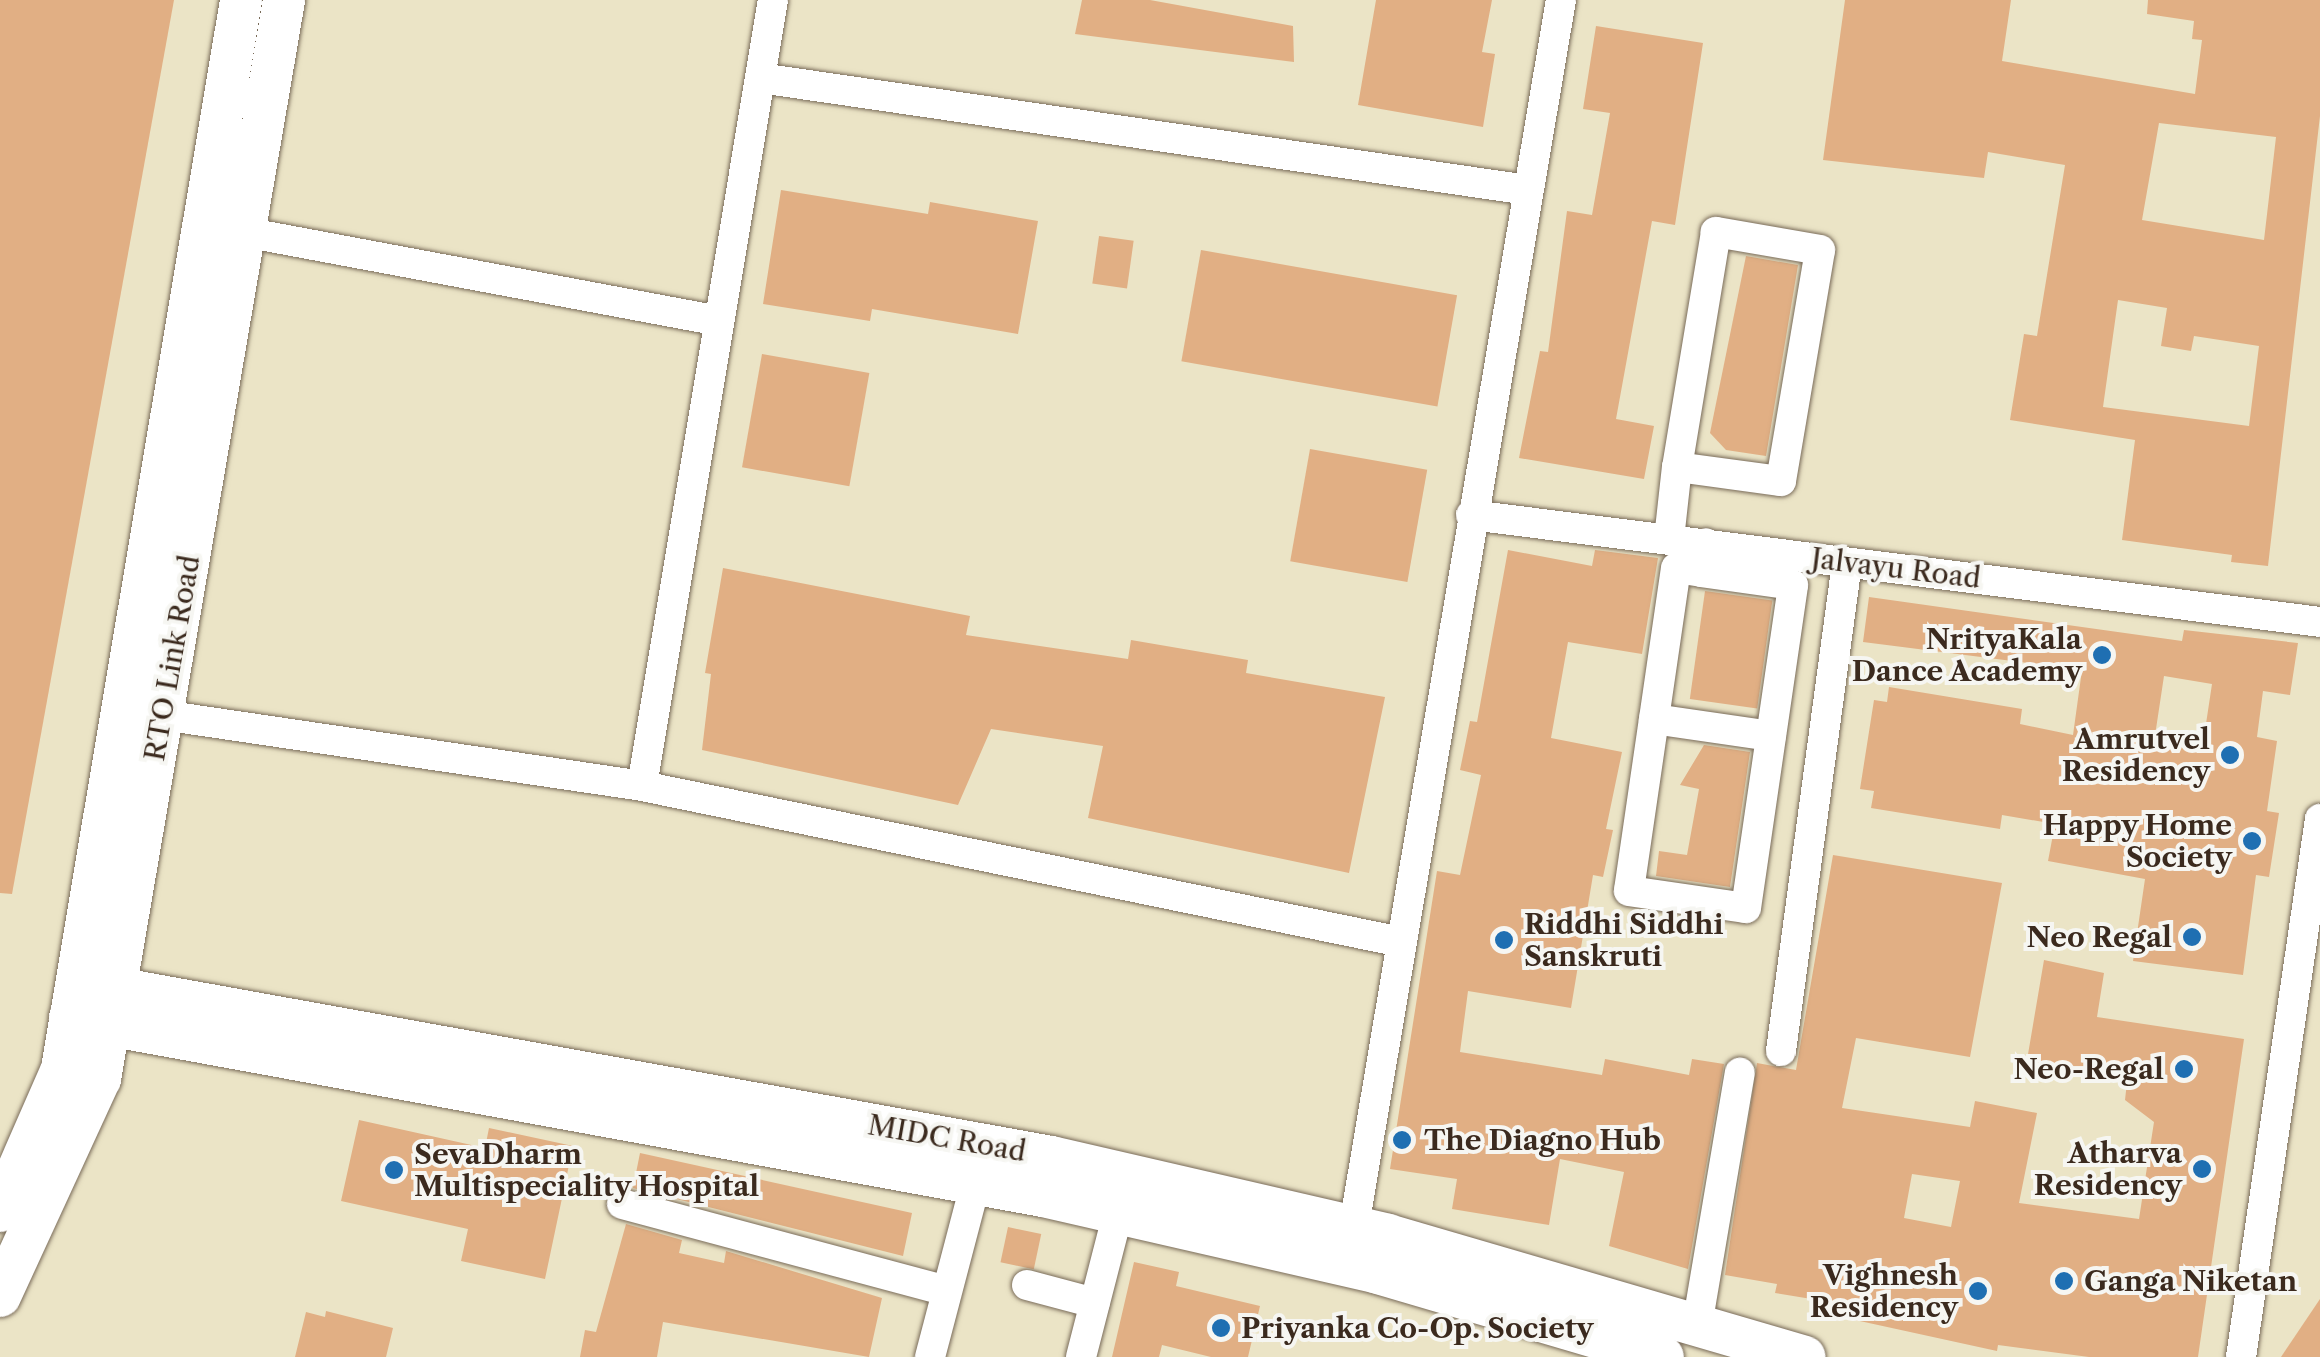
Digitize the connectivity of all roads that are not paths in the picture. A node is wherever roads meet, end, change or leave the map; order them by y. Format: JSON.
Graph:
{"nodes":[{"id":1,"x":241,"y":0,"type":"edge"},
{"id":2,"x":284,"y":0,"type":"edge"},
{"id":3,"x":773,"y":0,"type":"edge"},
{"id":4,"x":1561,"y":0,"type":"edge"},
{"id":5,"x":760,"y":78,"type":"junction"},
{"id":6,"x":1528,"y":190,"type":"junction"},
{"id":7,"x":244,"y":232,"type":"junction"},
{"id":8,"x":719,"y":321,"type":"junction"},
{"id":9,"x":1677,"y":467,"type":"junction"},
{"id":10,"x":1471,"y":515,"type":"junction"},
{"id":11,"x":1669,"y":539,"type":"junction"},
{"id":12,"x":1704,"y":558,"type":"junction"},
{"id":13,"x":1847,"y":562,"type":"junction"},
{"id":14,"x":2320,"y":622,"type":"edge"},
{"id":15,"x":162,"y":715,"type":"junction"},
{"id":16,"x":1654,"y":719,"type":"junction"},
{"id":17,"x":1771,"y":736,"type":"junction"},
{"id":18,"x":642,"y":786,"type":"junction"},
{"id":19,"x":2320,"y":819,"type":"edge"},
{"id":20,"x":1402,"y":942,"type":"junction"},
{"id":21,"x":93,"y":1003,"type":"junction"},
{"id":22,"x":1780,"y":1050,"type":"dead end"},
{"id":23,"x":1740,"y":1073,"type":"dead end"},
{"id":24,"x":980,"y":1164,"type":"junction"},
{"id":25,"x":622,"y":1204,"type":"dead end"},
{"id":26,"x":0,"y":1211,"type":"edge"},
{"id":27,"x":1118,"y":1213,"type":"junction"},
{"id":28,"x":1350,"y":1247,"type":"junction"},
{"id":29,"x":1026,"y":1285,"type":"dead end"},
{"id":30,"x":948,"y":1291,"type":"junction"},
{"id":31,"x":0,"y":1296,"type":"edge"},
{"id":32,"x":1095,"y":1303,"type":"junction"},
{"id":33,"x":1697,"y":1326,"type":"junction"},
{"id":34,"x":930,"y":1357,"type":"edge"},
{"id":35,"x":1081,"y":1357,"type":"edge"},
{"id":36,"x":1663,"y":1357,"type":"edge"},
{"id":37,"x":1804,"y":1357,"type":"edge"},
{"id":38,"x":2241,"y":1357,"type":"edge"}],
"edges":[{"from":1,"to":21,"type":"main road","name":"RTO Link Road"},
{"from":2,"to":7,"type":"main road","name":"RTO Link Road"},
{"from":3,"to":5,"type":"street"},
{"from":4,"to":6,"type":"street"},
{"from":5,"to":6,"type":"street"},
{"from":5,"to":8,"type":"street"},
{"from":6,"to":10,"type":"street"},
{"from":7,"to":8,"type":"street"},
{"from":7,"to":15,"type":"main road","name":"RTO Link Road"},
{"from":8,"to":18,"type":"street"},
{"from":9,"to":9,"type":"street"},
{"from":9,"to":11,"type":"street"},
{"from":10,"to":11,"type":"street","name":"Jalvayu Road"},
{"from":10,"to":20,"type":"street"},
{"from":11,"to":12,"type":"street","name":"Jalvayu Road"},
{"from":12,"to":13,"type":"street","name":"Jalvayu Road"},
{"from":12,"to":16,"type":"street"},
{"from":12,"to":17,"type":"street"},
{"from":13,"to":14,"type":"street","name":"Jalvayu Road"},
{"from":13,"to":22,"type":"street"},
{"from":15,"to":18,"type":"street"},
{"from":15,"to":21,"type":"main road","name":"RTO Link Road"},
{"from":16,"to":17,"type":"street"},
{"from":16,"to":17,"type":"street"},
{"from":18,"to":20,"type":"street"},
{"from":19,"to":38,"type":"street"},
{"from":20,"to":28,"type":"street"},
{"from":21,"to":24,"type":"main road","name":"MIDC Road"},
{"from":21,"to":26,"type":"main road","name":"RTO Link Road"},
{"from":21,"to":31,"type":"main road","name":"RTO Link Road"},
{"from":23,"to":33,"type":"street"},
{"from":24,"to":27,"type":"main road","name":"MIDC Road"},
{"from":24,"to":28,"type":"main road","name":"MIDC Road"},
{"from":24,"to":30,"type":"street"},
{"from":25,"to":30,"type":"street"},
{"from":27,"to":28,"type":"main road","name":"MIDC Road"},
{"from":27,"to":32,"type":"street"},
{"from":28,"to":33,"type":"main road","name":"MIDC Road"},
{"from":28,"to":36,"type":"main road","name":"MIDC Road"},
{"from":29,"to":32,"type":"street"},
{"from":30,"to":34,"type":"street"},
{"from":32,"to":35,"type":"street"},
{"from":33,"to":37,"type":"main road","name":"MIDC Road"}]}
